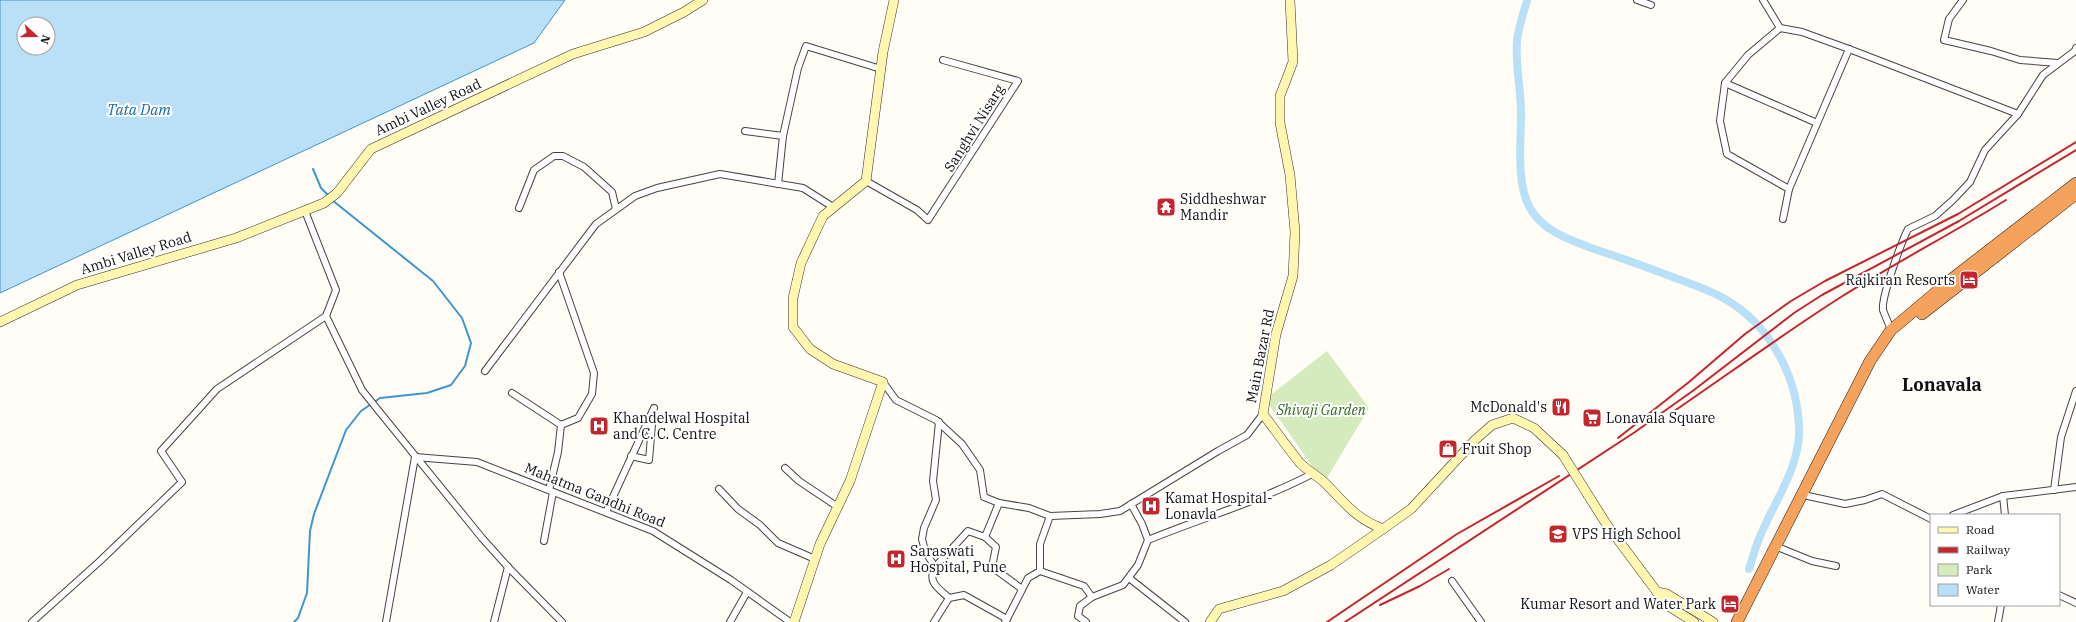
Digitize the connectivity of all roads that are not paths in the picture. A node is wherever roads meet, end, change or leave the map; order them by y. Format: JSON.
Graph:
{"nodes":[{"id":1,"x":703,"y":0,"type":"edge"},
{"id":2,"x":894,"y":0,"type":"edge"},
{"id":3,"x":1290,"y":0,"type":"edge"},
{"id":4,"x":1637,"y":0,"type":"edge"},
{"id":5,"x":1763,"y":0,"type":"edge"},
{"id":6,"x":1963,"y":0,"type":"edge"},
{"id":7,"x":1651,"y":5,"type":"dead end"},
{"id":8,"x":1780,"y":28,"type":"junction"},
{"id":9,"x":2076,"y":48,"type":"edge"},
{"id":10,"x":1848,"y":49,"type":"junction"},
{"id":11,"x":943,"y":60,"type":"dead end"},
{"id":12,"x":2058,"y":63,"type":"junction"},
{"id":13,"x":881,"y":69,"type":"junction"},
{"id":14,"x":1725,"y":83,"type":"junction"},
{"id":15,"x":2018,"y":114,"type":"junction"},
{"id":16,"x":1817,"y":123,"type":"junction"},
{"id":17,"x":745,"y":131,"type":"dead end"},
{"id":18,"x":783,"y":136,"type":"junction"},
{"id":19,"x":866,"y":181,"type":"junction"},
{"id":20,"x":2076,"y":183,"type":"edge"},
{"id":21,"x":778,"y":184,"type":"junction"},
{"id":22,"x":1789,"y":189,"type":"junction"},
{"id":23,"x":2076,"y":194,"type":"edge"},
{"id":24,"x":833,"y":207,"type":"junction"},
{"id":25,"x":519,"y":208,"type":"dead end"},
{"id":26,"x":616,"y":209,"type":"junction"},
{"id":27,"x":305,"y":211,"type":"junction"},
{"id":28,"x":1783,"y":219,"type":"dead end"},
{"id":29,"x":559,"y":272,"type":"junction"},
{"id":30,"x":326,"y":316,"type":"junction"},
{"id":31,"x":0,"y":322,"type":"edge"},
{"id":32,"x":1891,"y":330,"type":"junction"},
{"id":33,"x":485,"y":371,"type":"dead end"},
{"id":34,"x":884,"y":382,"type":"junction"},
{"id":35,"x":2076,"y":391,"type":"edge"},
{"id":36,"x":512,"y":393,"type":"dead end"},
{"id":37,"x":1263,"y":414,"type":"junction"},
{"id":38,"x":939,"y":422,"type":"junction"},
{"id":39,"x":561,"y":425,"type":"junction"},
{"id":40,"x":632,"y":456,"type":"junction"},
{"id":41,"x":415,"y":457,"type":"junction"},
{"id":42,"x":785,"y":468,"type":"dead end"},
{"id":43,"x":1312,"y":474,"type":"junction"},
{"id":44,"x":2076,"y":487,"type":"edge"},
{"id":45,"x":718,"y":489,"type":"dead end"},
{"id":46,"x":2054,"y":490,"type":"junction"},
{"id":47,"x":551,"y":491,"type":"junction"},
{"id":48,"x":1808,"y":496,"type":"junction"},
{"id":49,"x":2003,"y":496,"type":"junction"},
{"id":50,"x":999,"y":503,"type":"junction"},
{"id":51,"x":1131,"y":504,"type":"junction"},
{"id":52,"x":838,"y":507,"type":"junction"},
{"id":53,"x":606,"y":512,"type":"junction"},
{"id":54,"x":1956,"y":514,"type":"edge"},
{"id":55,"x":2005,"y":514,"type":"edge"},
{"id":56,"x":1050,"y":516,"type":"junction"},
{"id":57,"x":1930,"y":518,"type":"edge"},
{"id":58,"x":1383,"y":529,"type":"junction"},
{"id":59,"x":985,"y":537,"type":"junction"},
{"id":60,"x":1148,"y":540,"type":"junction"},
{"id":61,"x":544,"y":541,"type":"dead end"},
{"id":62,"x":1780,"y":548,"type":"junction"},
{"id":63,"x":815,"y":559,"type":"junction"},
{"id":64,"x":1836,"y":566,"type":"dead end"},
{"id":65,"x":508,"y":567,"type":"junction"},
{"id":66,"x":935,"y":567,"type":"junction"},
{"id":67,"x":1040,"y":571,"type":"junction"},
{"id":68,"x":1129,"y":578,"type":"junction"},
{"id":69,"x":1452,"y":581,"type":"dead end"},
{"id":70,"x":1022,"y":589,"type":"junction"},
{"id":71,"x":747,"y":592,"type":"junction"},
{"id":72,"x":1657,"y":592,"type":"junction"},
{"id":73,"x":2060,"y":595,"type":"edge"},
{"id":74,"x":1092,"y":597,"type":"junction"},
{"id":75,"x":949,"y":598,"type":"junction"},
{"id":76,"x":2076,"y":603,"type":"edge"},
{"id":77,"x":2001,"y":606,"type":"edge"},
{"id":78,"x":1006,"y":621,"type":"edge"},
{"id":79,"x":32,"y":622,"type":"edge"},
{"id":80,"x":386,"y":622,"type":"edge"},
{"id":81,"x":494,"y":622,"type":"edge"},
{"id":82,"x":562,"y":622,"type":"edge"},
{"id":83,"x":730,"y":622,"type":"edge"},
{"id":84,"x":790,"y":622,"type":"edge"},
{"id":85,"x":794,"y":622,"type":"edge"},
{"id":86,"x":934,"y":622,"type":"edge"},
{"id":87,"x":1086,"y":622,"type":"edge"},
{"id":88,"x":1185,"y":622,"type":"edge"},
{"id":89,"x":1210,"y":622,"type":"edge"},
{"id":90,"x":1481,"y":622,"type":"edge"},
{"id":91,"x":1694,"y":622,"type":"edge"},
{"id":92,"x":1713,"y":622,"type":"edge"},
{"id":93,"x":1737,"y":622,"type":"edge"},
{"id":94,"x":1741,"y":622,"type":"edge"},
{"id":95,"x":1998,"y":622,"type":"edge"}],
"edges":[{"from":1,"to":27,"type":"main road","name":"Ambi Valley Road"},
{"from":2,"to":13,"type":"main road"},
{"from":3,"to":37,"type":"main road","name":"Main Bazar Rd"},
{"from":4,"to":7,"type":"street"},
{"from":5,"to":8,"type":"street"},
{"from":6,"to":12,"type":"street"},
{"from":8,"to":10,"type":"street"},
{"from":8,"to":14,"type":"street"},
{"from":9,"to":12,"type":"street"},
{"from":10,"to":15,"type":"street"},
{"from":10,"to":16,"type":"street"},
{"from":11,"to":19,"type":"street","name":"Sanghvi Nisarg"},
{"from":12,"to":15,"type":"street"},
{"from":13,"to":18,"type":"street"},
{"from":13,"to":19,"type":"main road"},
{"from":14,"to":16,"type":"street"},
{"from":14,"to":22,"type":"street"},
{"from":15,"to":32,"type":"street"},
{"from":16,"to":22,"type":"street"},
{"from":17,"to":18,"type":"street"},
{"from":18,"to":21,"type":"street"},
{"from":19,"to":24,"type":"main road"},
{"from":20,"to":32,"type":"highway"},
{"from":21,"to":24,"type":"street"},
{"from":21,"to":26,"type":"street"},
{"from":22,"to":28,"type":"street"},
{"from":23,"to":48,"type":"highway"},
{"from":24,"to":34,"type":"main road"},
{"from":25,"to":26,"type":"street"},
{"from":26,"to":29,"type":"street"},
{"from":27,"to":30,"type":"street"},
{"from":27,"to":31,"type":"main road","name":"Ambi Valley Road"},
{"from":29,"to":33,"type":"street"},
{"from":29,"to":39,"type":"street"},
{"from":30,"to":41,"type":"street"},
{"from":30,"to":79,"type":"street"},
{"from":32,"to":93,"type":"highway"},
{"from":34,"to":38,"type":"street"},
{"from":34,"to":52,"type":"main road"},
{"from":35,"to":46,"type":"street"},
{"from":36,"to":39,"type":"street"},
{"from":37,"to":43,"type":"main road","name":"Main Bazar Rd"},
{"from":37,"to":51,"type":"street"},
{"from":38,"to":50,"type":"street"},
{"from":38,"to":66,"type":"street"},
{"from":39,"to":47,"type":"street"},
{"from":40,"to":40,"type":"street"},
{"from":40,"to":53,"type":"street"},
{"from":41,"to":47,"type":"street","name":"Mahatma Gandhi Road"},
{"from":41,"to":65,"type":"street"},
{"from":41,"to":80,"type":"street"},
{"from":42,"to":52,"type":"street"},
{"from":43,"to":58,"type":"main road","name":"Main Bazar Rd"},
{"from":43,"to":60,"type":"street"},
{"from":44,"to":46,"type":"street"},
{"from":45,"to":63,"type":"street"},
{"from":46,"to":49,"type":"street"},
{"from":47,"to":53,"type":"street","name":"Mahatma Gandhi Road"},
{"from":47,"to":61,"type":"street"},
{"from":48,"to":57,"type":"street"},
{"from":48,"to":62,"type":"highway"},
{"from":49,"to":54,"type":"street"},
{"from":49,"to":55,"type":"street"},
{"from":50,"to":56,"type":"street"},
{"from":50,"to":59,"type":"street"},
{"from":51,"to":56,"type":"street"},
{"from":51,"to":60,"type":"street"},
{"from":52,"to":63,"type":"main road"},
{"from":53,"to":71,"type":"street","name":"Mahatma Gandhi Road"},
{"from":56,"to":67,"type":"street"},
{"from":58,"to":72,"type":"main road","bridge":true},
{"from":58,"to":89,"type":"main road"},
{"from":59,"to":66,"type":"street"},
{"from":59,"to":70,"type":"street"},
{"from":60,"to":68,"type":"street"},
{"from":62,"to":64,"type":"street"},
{"from":62,"to":94,"type":"highway"},
{"from":63,"to":85,"type":"main road"},
{"from":65,"to":81,"type":"street"},
{"from":65,"to":82,"type":"street"},
{"from":66,"to":75,"type":"street"},
{"from":67,"to":70,"type":"street"},
{"from":67,"to":74,"type":"street"},
{"from":68,"to":74,"type":"street"},
{"from":68,"to":88,"type":"street"},
{"from":69,"to":90,"type":"street"},
{"from":70,"to":78,"type":"street"},
{"from":71,"to":83,"type":"street"},
{"from":71,"to":84,"type":"street","name":"Mahatma Gandhi Road"},
{"from":72,"to":91,"type":"main road"},
{"from":72,"to":92,"type":"main road"},
{"from":73,"to":76,"type":"street"},
{"from":74,"to":87,"type":"street"},
{"from":75,"to":78,"type":"street"},
{"from":75,"to":86,"type":"street"},
{"from":77,"to":95,"type":"street"}]}
